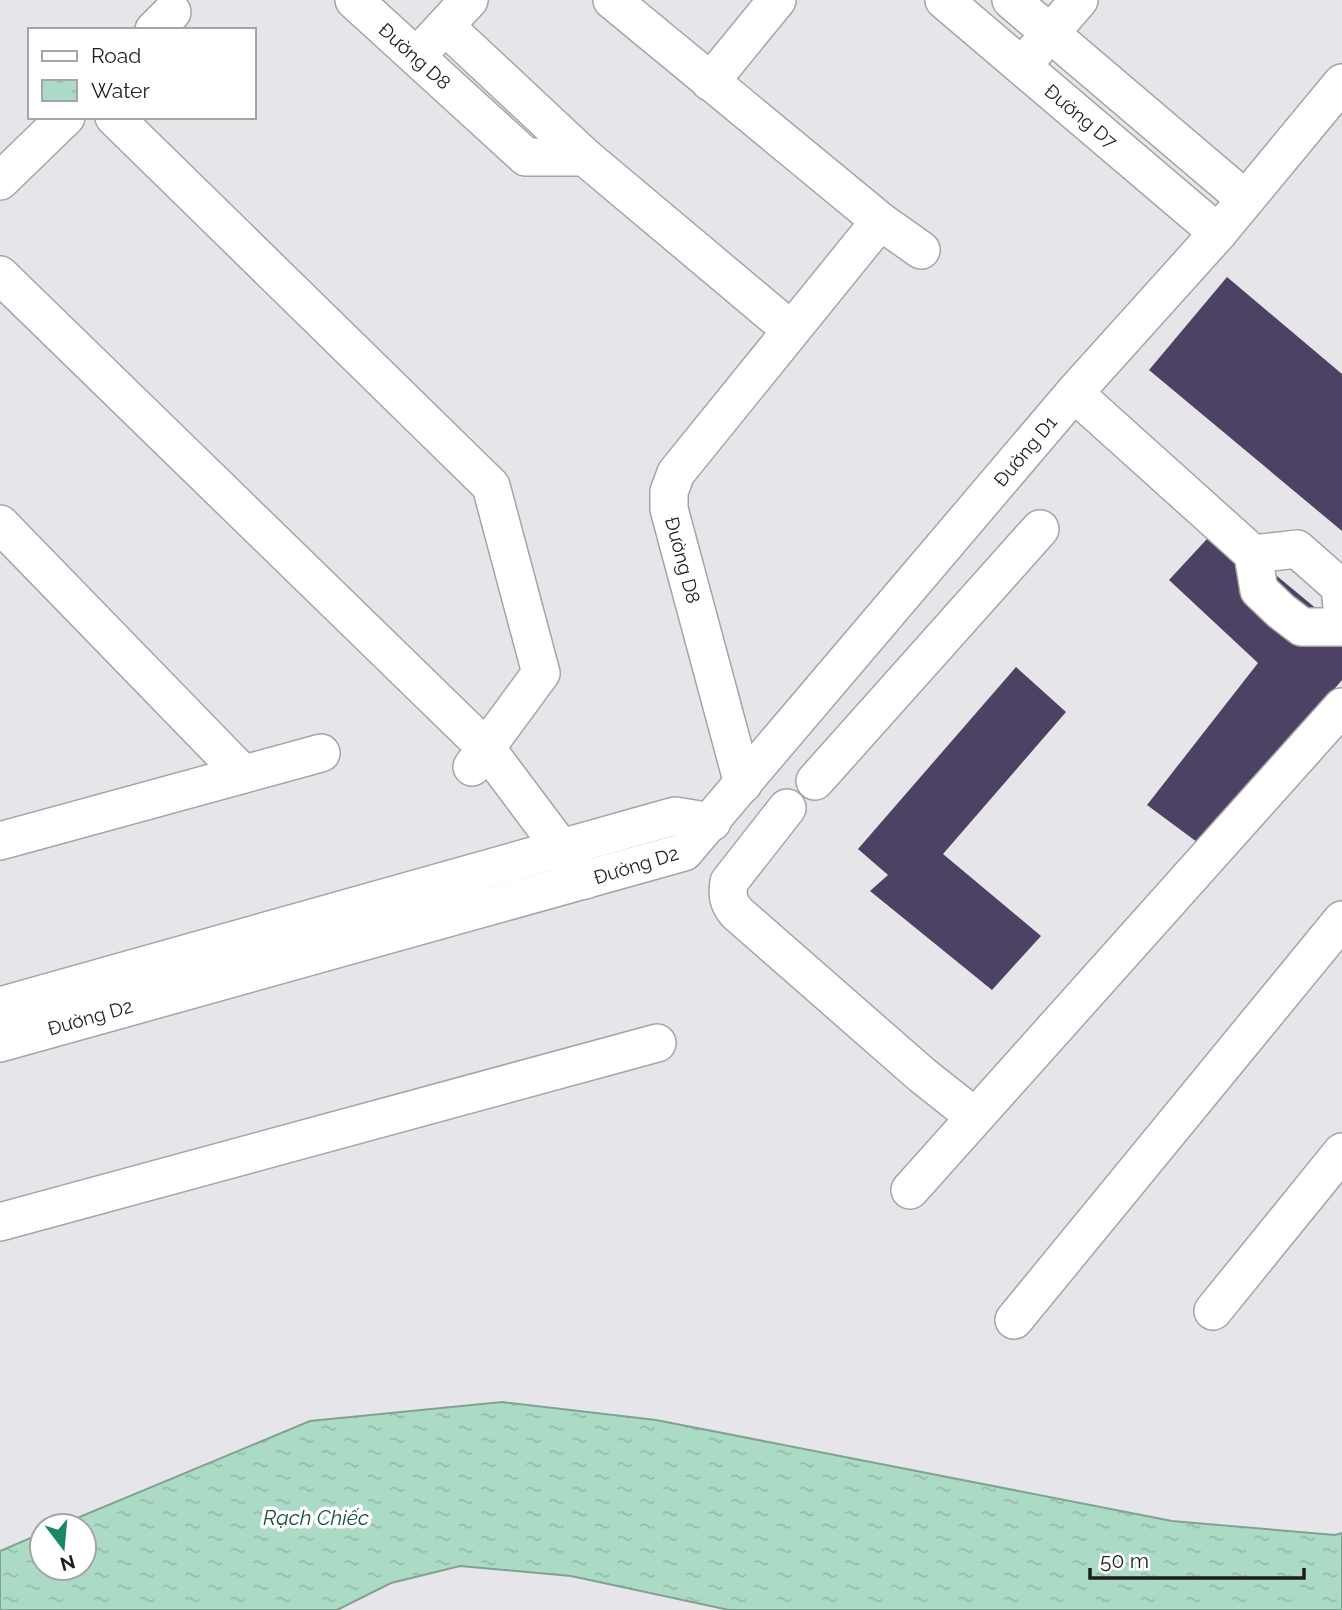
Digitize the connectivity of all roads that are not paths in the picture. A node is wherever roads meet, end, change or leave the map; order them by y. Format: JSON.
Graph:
{"nodes":[{"id":1,"x":354,"y":0,"type":"edge"},
{"id":2,"x":612,"y":0,"type":"edge"},
{"id":3,"x":777,"y":0,"type":"edge"},
{"id":4,"x":944,"y":0,"type":"edge"},
{"id":5,"x":1011,"y":0,"type":"edge"},
{"id":6,"x":1079,"y":0,"type":"edge"},
{"id":7,"x":457,"y":13,"type":"edge"},
{"id":8,"x":1051,"y":33,"type":"junction"},
{"id":9,"x":416,"y":57,"type":"junction"},
{"id":10,"x":1022,"y":66,"type":"junction"},
{"id":11,"x":710,"y":82,"type":"junction"},
{"id":12,"x":1342,"y":83,"type":"edge"},
{"id":13,"x":63,"y":119,"type":"edge"},
{"id":14,"x":116,"y":119,"type":"edge"},
{"id":15,"x":585,"y":157,"type":"junction"},
{"id":16,"x":0,"y":181,"type":"edge"},
{"id":17,"x":1245,"y":199,"type":"junction"},
{"id":18,"x":880,"y":221,"type":"junction"},
{"id":19,"x":1218,"y":233,"type":"junction"},
{"id":20,"x":921,"y":250,"type":"dead end"},
{"id":21,"x":0,"y":275,"type":"edge"},
{"id":22,"x":0,"y":309,"type":"edge"},
{"id":23,"x":791,"y":330,"type":"junction"},
{"id":24,"x":1074,"y":393,"type":"junction"},
{"id":25,"x":0,"y":524,"type":"edge"},
{"id":26,"x":1040,"y":529,"type":"dead end"},
{"id":27,"x":1253,"y":554,"type":"junction"},
{"id":28,"x":1342,"y":607,"type":"edge"},
{"id":29,"x":1342,"y":627,"type":"edge"},
{"id":30,"x":1342,"y":707,"type":"edge"},
{"id":31,"x":321,"y":753,"type":"dead end"},
{"id":32,"x":479,"y":758,"type":"junction"},
{"id":33,"x":760,"y":773,"type":"junction"},
{"id":34,"x":243,"y":774,"type":"junction"},
{"id":35,"x":815,"y":781,"type":"junction"},
{"id":36,"x":787,"y":808,"type":"junction"},
{"id":37,"x":712,"y":822,"type":"junction"},
{"id":38,"x":0,"y":841,"type":"edge"},
{"id":39,"x":548,"y":852,"type":"junction"},
{"id":40,"x":572,"y":884,"type":"junction"},
{"id":41,"x":1342,"y":920,"type":"edge"},
{"id":42,"x":0,"y":1006,"type":"edge"},
{"id":43,"x":0,"y":1043,"type":"edge"},
{"id":44,"x":657,"y":1043,"type":"dead end"},
{"id":45,"x":975,"y":1117,"type":"junction"},
{"id":46,"x":1342,"y":1152,"type":"edge"},
{"id":47,"x":910,"y":1190,"type":"dead end"},
{"id":48,"x":0,"y":1222,"type":"edge"},
{"id":49,"x":1213,"y":1311,"type":"dead end"},
{"id":50,"x":1014,"y":1320,"type":"dead end"}],
"edges":[{"from":1,"to":9,"type":"street","name":"Đường D8"},
{"from":2,"to":11,"type":"street"},
{"from":3,"to":11,"type":"street"},
{"from":4,"to":10,"type":"street","name":"Đường D7"},
{"from":5,"to":8,"type":"street"},
{"from":6,"to":8,"type":"street"},
{"from":7,"to":9,"type":"street"},
{"from":7,"to":15,"type":"street"},
{"from":8,"to":10,"type":"street"},
{"from":8,"to":17,"type":"street"},
{"from":9,"to":15,"type":"street","name":"Đường D8"},
{"from":10,"to":19,"type":"street","name":"Đường D7"},
{"from":11,"to":18,"type":"street"},
{"from":12,"to":17,"type":"street","name":"Đường D1"},
{"from":13,"to":16,"type":"street"},
{"from":14,"to":32,"type":"street"},
{"from":15,"to":23,"type":"street"},
{"from":17,"to":19,"type":"street","name":"Đường D1"},
{"from":18,"to":20,"type":"street"},
{"from":18,"to":23,"type":"street","name":"Đường D8"},
{"from":19,"to":24,"type":"street","name":"Đường D1"},
{"from":21,"to":32,"type":"street"},
{"from":22,"to":32,"type":"street"},
{"from":23,"to":33,"type":"street","name":"Đường D8"},
{"from":24,"to":27,"type":"street"},
{"from":24,"to":33,"type":"street","name":"Đường D1"},
{"from":25,"to":34,"type":"street"},
{"from":26,"to":35,"type":"street"},
{"from":27,"to":28,"type":"street"},
{"from":27,"to":29,"type":"street"},
{"from":30,"to":45,"type":"street"},
{"from":31,"to":34,"type":"street"},
{"from":32,"to":39,"type":"street"},
{"from":33,"to":35,"type":"street"},
{"from":33,"to":36,"type":"street"},
{"from":33,"to":37,"type":"street","name":"Đường D1"},
{"from":34,"to":38,"type":"street"},
{"from":35,"to":36,"type":"street"},
{"from":36,"to":45,"type":"street"},
{"from":37,"to":39,"type":"street","name":"Đường D2"},
{"from":37,"to":40,"type":"street","name":"Đường D2"},
{"from":39,"to":40,"type":"street"},
{"from":39,"to":42,"type":"street","name":"Đường D2"},
{"from":40,"to":43,"type":"street","name":"Đường D2"},
{"from":41,"to":50,"type":"street"},
{"from":44,"to":48,"type":"street"},
{"from":45,"to":47,"type":"street"},
{"from":46,"to":49,"type":"street"}]}
